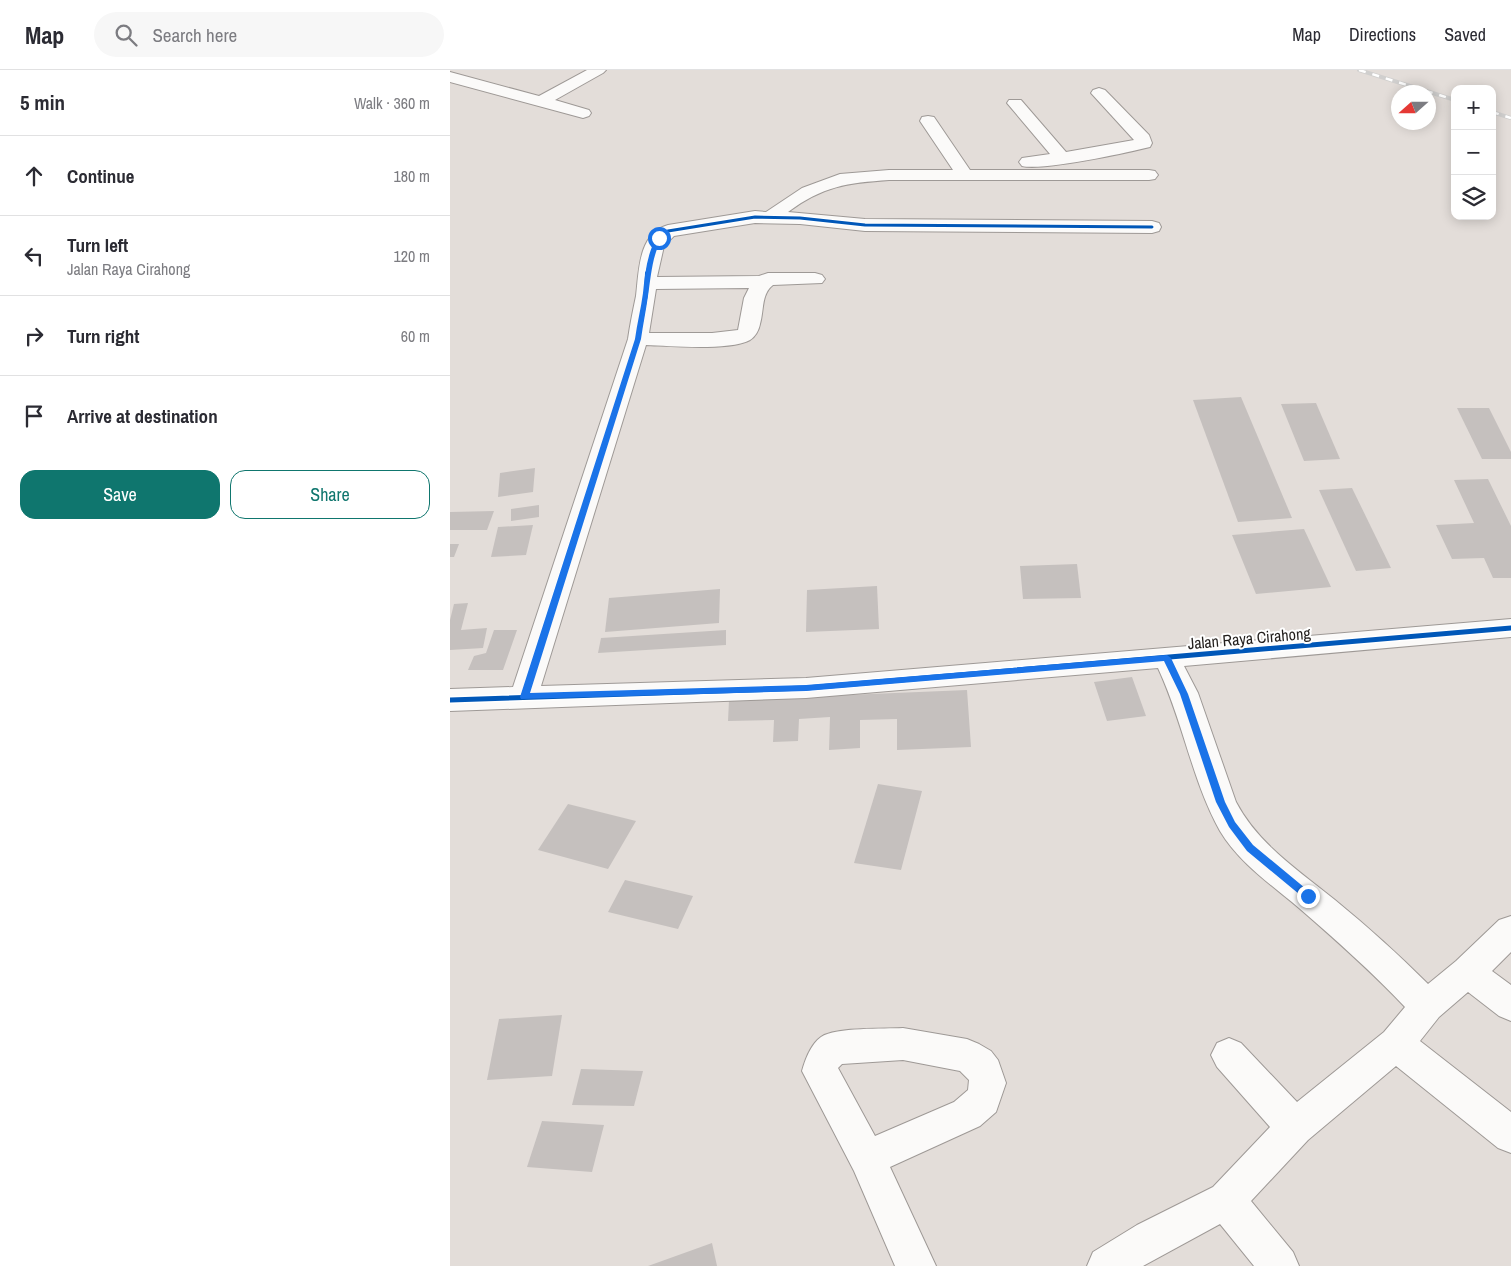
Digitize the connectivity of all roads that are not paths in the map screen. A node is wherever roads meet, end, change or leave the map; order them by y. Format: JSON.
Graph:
{"nodes":[{"id":1,"x":598,"y":70,"type":"edge"},
{"id":2,"x":493,"y":74,"type":"dead end"},
{"id":3,"x":450,"y":77,"type":"edge"},
{"id":4,"x":476,"y":83,"type":"junction"},
{"id":5,"x":1099,"y":93,"type":"dead end"},
{"id":6,"x":542,"y":101,"type":"junction"},
{"id":7,"x":1015,"y":103,"type":"dead end"},
{"id":8,"x":583,"y":113,"type":"dead end"},
{"id":9,"x":928,"y":121,"type":"dead end"},
{"id":10,"x":1062,"y":158,"type":"junction"},
{"id":11,"x":963,"y":173,"type":"junction"},
{"id":12,"x":1149,"y":175,"type":"dead end"},
{"id":13,"x":771,"y":217,"type":"junction"},
{"id":14,"x":1152,"y":227,"type":"dead end"},
{"id":15,"x":815,"y":279,"type":"dead end"},
{"id":16,"x":762,"y":282,"type":"junction"},
{"id":17,"x":647,"y":283,"type":"junction"},
{"id":18,"x":638,"y":339,"type":"junction"},
{"id":19,"x":1511,"y":628,"type":"edge"},
{"id":20,"x":1167,"y":658,"type":"junction"},
{"id":21,"x":524,"y":697,"type":"junction"},
{"id":22,"x":450,"y":700,"type":"edge"},
{"id":23,"x":1511,"y":930,"type":"edge"},
{"id":24,"x":1468,"y":972,"type":"junction"},
{"id":25,"x":1511,"y":1005,"type":"edge"},
{"id":26,"x":1427,"y":1006,"type":"junction"},
{"id":27,"x":1396,"y":1044,"type":"junction"},
{"id":28,"x":1229,"y":1055,"type":"dead end"},
{"id":29,"x":1295,"y":1127,"type":"junction"},
{"id":30,"x":1511,"y":1136,"type":"edge"},
{"id":31,"x":867,"y":1158,"type":"dead end"},
{"id":32,"x":1226,"y":1200,"type":"junction"},
{"id":33,"x":916,"y":1266,"type":"edge"},
{"id":34,"x":1106,"y":1266,"type":"edge"},
{"id":35,"x":1279,"y":1266,"type":"edge"}],
"edges":[{"from":1,"to":6,"type":"street"},
{"from":2,"to":4,"type":"street"},
{"from":3,"to":4,"type":"street"},
{"from":4,"to":6,"type":"street"},
{"from":5,"to":10,"type":"street"},
{"from":6,"to":8,"type":"street"},
{"from":7,"to":10,"type":"street"},
{"from":9,"to":11,"type":"street"},
{"from":10,"to":11,"type":"street"},
{"from":11,"to":12,"type":"street"},
{"from":11,"to":13,"type":"street"},
{"from":13,"to":14,"type":"street"},
{"from":13,"to":17,"type":"street"},
{"from":15,"to":16,"type":"street"},
{"from":16,"to":17,"type":"street"},
{"from":16,"to":18,"type":"street"},
{"from":17,"to":18,"type":"street"},
{"from":18,"to":21,"type":"street"},
{"from":19,"to":20,"type":"street","name":"Jalan Raya Cirahong"},
{"from":20,"to":21,"type":"street","name":"Jalan Raya Cirahong"},
{"from":20,"to":26,"type":"street"},
{"from":21,"to":22,"type":"street","name":"Jalan Raya Cirahong"},
{"from":23,"to":24,"type":"street"},
{"from":24,"to":25,"type":"street"},
{"from":24,"to":26,"type":"street"},
{"from":26,"to":27,"type":"street"},
{"from":27,"to":29,"type":"street"},
{"from":27,"to":30,"type":"street"},
{"from":28,"to":29,"type":"street"},
{"from":29,"to":32,"type":"street"},
{"from":31,"to":33,"type":"street"},
{"from":32,"to":34,"type":"street"},
{"from":32,"to":35,"type":"street"}]}
